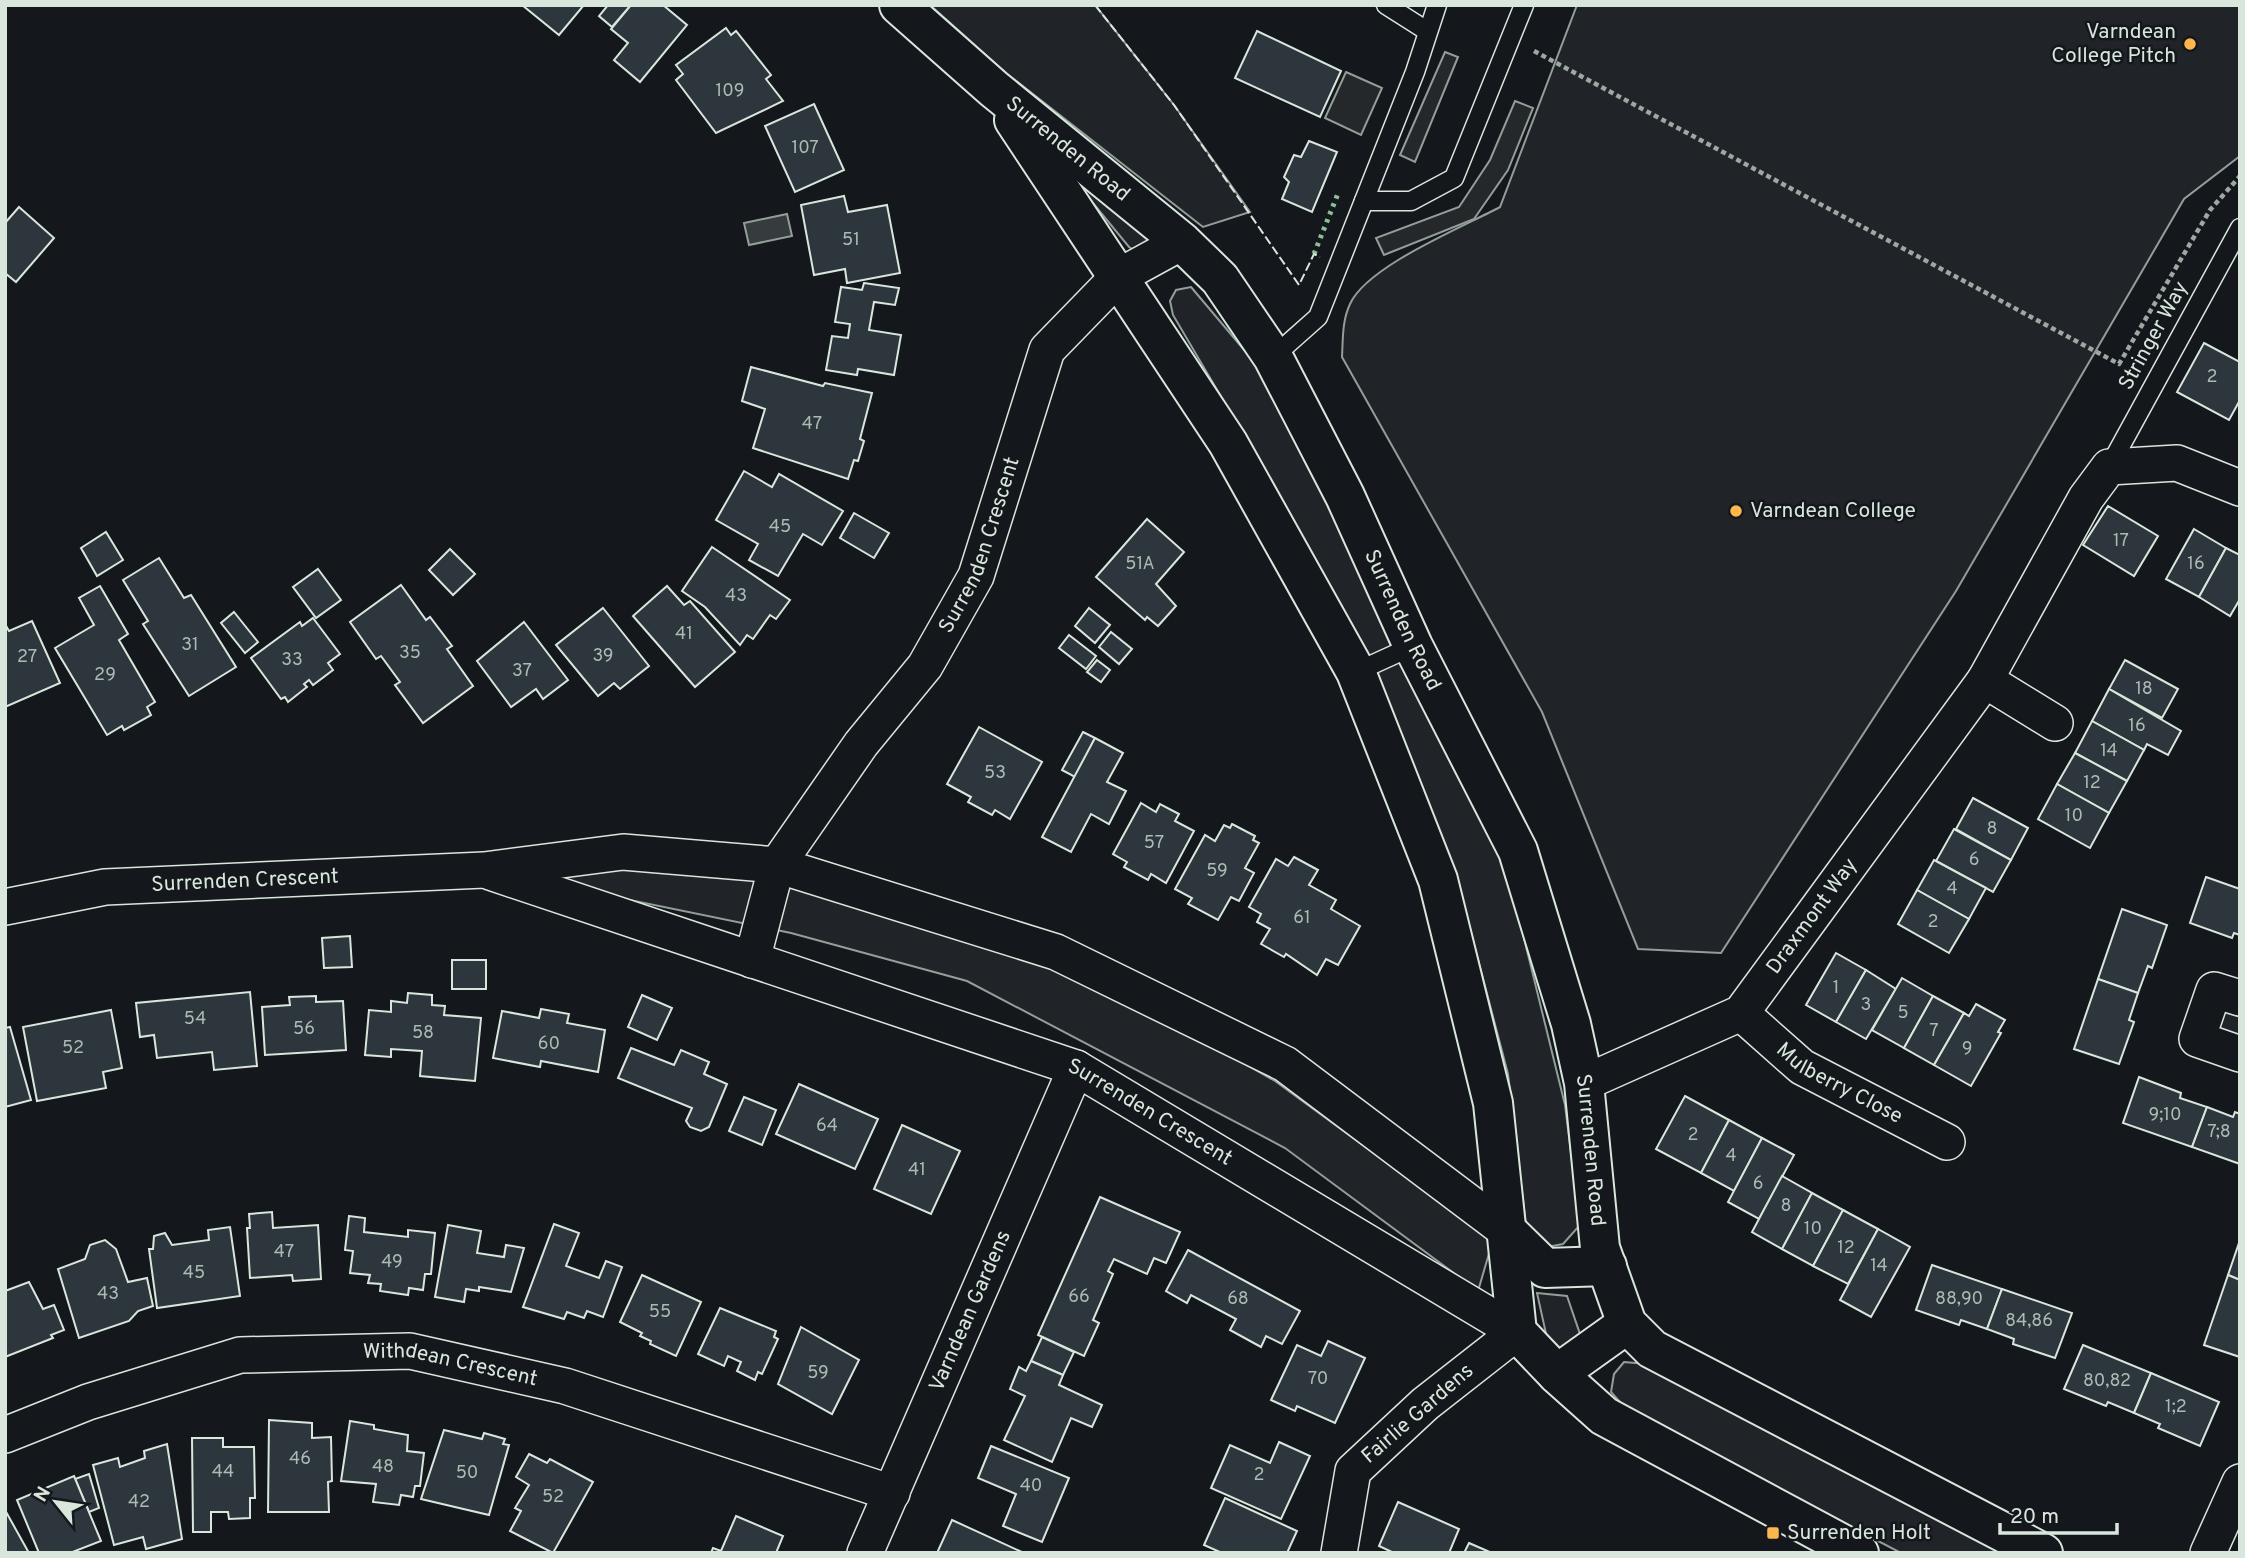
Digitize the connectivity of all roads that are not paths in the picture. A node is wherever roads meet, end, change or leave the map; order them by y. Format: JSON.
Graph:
{"nodes":[{"id":1,"x":899,"y":5,"type":"edge"},
{"id":2,"x":1386,"y":5,"type":"edge"},
{"id":3,"x":1437,"y":5,"type":"edge"},
{"id":4,"x":1524,"y":5,"type":"edge"},
{"id":5,"x":1427,"y":32,"type":"junction"},
{"id":6,"x":994,"y":89,"type":"junction"},
{"id":7,"x":1364,"y":201,"type":"junction"},
{"id":8,"x":2240,"y":228,"type":"edge"},
{"id":9,"x":1182,"y":242,"type":"junction"},
{"id":10,"x":1118,"y":276,"type":"junction"},
{"id":11,"x":1273,"y":357,"type":"junction"},
{"id":12,"x":2109,"y":467,"type":"junction"},
{"id":13,"x":2240,"y":488,"type":"edge"},
{"id":14,"x":1412,"y":646,"type":"junction"},
{"id":15,"x":1356,"y":672,"type":"junction"},
{"id":16,"x":1985,"y":680,"type":"junction"},
{"id":17,"x":2055,"y":723,"type":"dead end"},
{"id":18,"x":777,"y":865,"type":"junction"},
{"id":19,"x":484,"y":870,"type":"junction"},
{"id":20,"x":5,"y":907,"type":"edge"},
{"id":21,"x":752,"y":960,"type":"junction"},
{"id":22,"x":2240,"y":998,"type":"edge"},
{"id":23,"x":1741,"y":1013,"type":"junction"},
{"id":24,"x":2240,"y":1054,"type":"edge"},
{"id":25,"x":1076,"y":1068,"type":"junction"},
{"id":26,"x":1584,"y":1083,"type":"junction"},
{"id":27,"x":1947,"y":1142,"type":"dead end"},
{"id":28,"x":1508,"y":1232,"type":"junction"},
{"id":29,"x":1606,"y":1266,"type":"junction"},
{"id":30,"x":1627,"y":1324,"type":"junction"},
{"id":31,"x":1517,"y":1332,"type":"junction"},
{"id":32,"x":1557,"y":1374,"type":"junction"},
{"id":33,"x":5,"y":1435,"type":"edge"},
{"id":34,"x":2240,"y":1482,"type":"edge"},
{"id":35,"x":892,"y":1493,"type":"junction"},
{"id":36,"x":865,"y":1553,"type":"edge"},
{"id":37,"x":1339,"y":1553,"type":"edge"},
{"id":38,"x":1859,"y":1553,"type":"edge"},
{"id":39,"x":2043,"y":1553,"type":"edge"},
{"id":40,"x":2208,"y":1553,"type":"edge"}],
"edges":[{"from":1,"to":6,"type":"street","name":"Surrenden Road"},
{"from":2,"to":5,"type":"lane"},
{"from":3,"to":5,"type":"lane"},
{"from":4,"to":7,"type":"lane"},
{"from":5,"to":7,"type":"lane"},
{"from":6,"to":9,"type":"street","name":"Surrenden Road"},
{"from":6,"to":10,"type":"street","name":"Surrenden Road"},
{"from":7,"to":11,"type":"lane"},
{"from":8,"to":12,"type":"lane","name":"Stringer Way"},
{"from":9,"to":10,"type":"street","name":"Surrenden Crescent"},
{"from":9,"to":11,"type":"street","name":"Surrenden Road"},
{"from":10,"to":15,"type":"street","name":"Surrenden Road"},
{"from":10,"to":18,"type":"street","name":"Surrenden Crescent"},
{"from":11,"to":14,"type":"street","name":"Surrenden Road"},
{"from":12,"to":13,"type":"street"},
{"from":12,"to":16,"type":"street","name":"Draxmont Way"},
{"from":14,"to":15,"type":"lane"},
{"from":14,"to":26,"type":"street","name":"Surrenden Road"},
{"from":15,"to":28,"type":"street","name":"Surrenden Road"},
{"from":16,"to":17,"type":"street"},
{"from":16,"to":23,"type":"street","name":"Draxmont Way"},
{"from":18,"to":19,"type":"street","name":"Surrenden Crescent"},
{"from":18,"to":21,"type":"street","name":"Surrenden Crescent"},
{"from":18,"to":28,"type":"street","name":"Surrenden Crescent"},
{"from":19,"to":20,"type":"street","name":"Surrenden Crescent"},
{"from":19,"to":21,"type":"street","name":"Surrenden Crescent"},
{"from":21,"to":25,"type":"street","name":"Surrenden Crescent"},
{"from":22,"to":24,"type":"street"},
{"from":23,"to":26,"type":"street","name":"Draxmont Way"},
{"from":23,"to":27,"type":"street","name":"Mulberry Close"},
{"from":25,"to":31,"type":"street","name":"Surrenden Crescent"},
{"from":25,"to":35,"type":"street","name":"Varndean Gardens"},
{"from":26,"to":29,"type":"street","name":"Surrenden Road"},
{"from":28,"to":29,"type":"street"},
{"from":28,"to":31,"type":"street","name":"Surrenden Road"},
{"from":29,"to":30,"type":"street","name":"Surrenden Road"},
{"from":30,"to":32,"type":"street"},
{"from":30,"to":39,"type":"street","name":"Surrenden Road"},
{"from":31,"to":32,"type":"street"},
{"from":31,"to":37,"type":"street","name":"Fairlie Gardens"},
{"from":32,"to":38,"type":"street"},
{"from":33,"to":35,"type":"street","name":"Withdean Crescent"},
{"from":34,"to":40,"type":"street"},
{"from":35,"to":36,"type":"street","name":"Varndean Gardens"}]}
